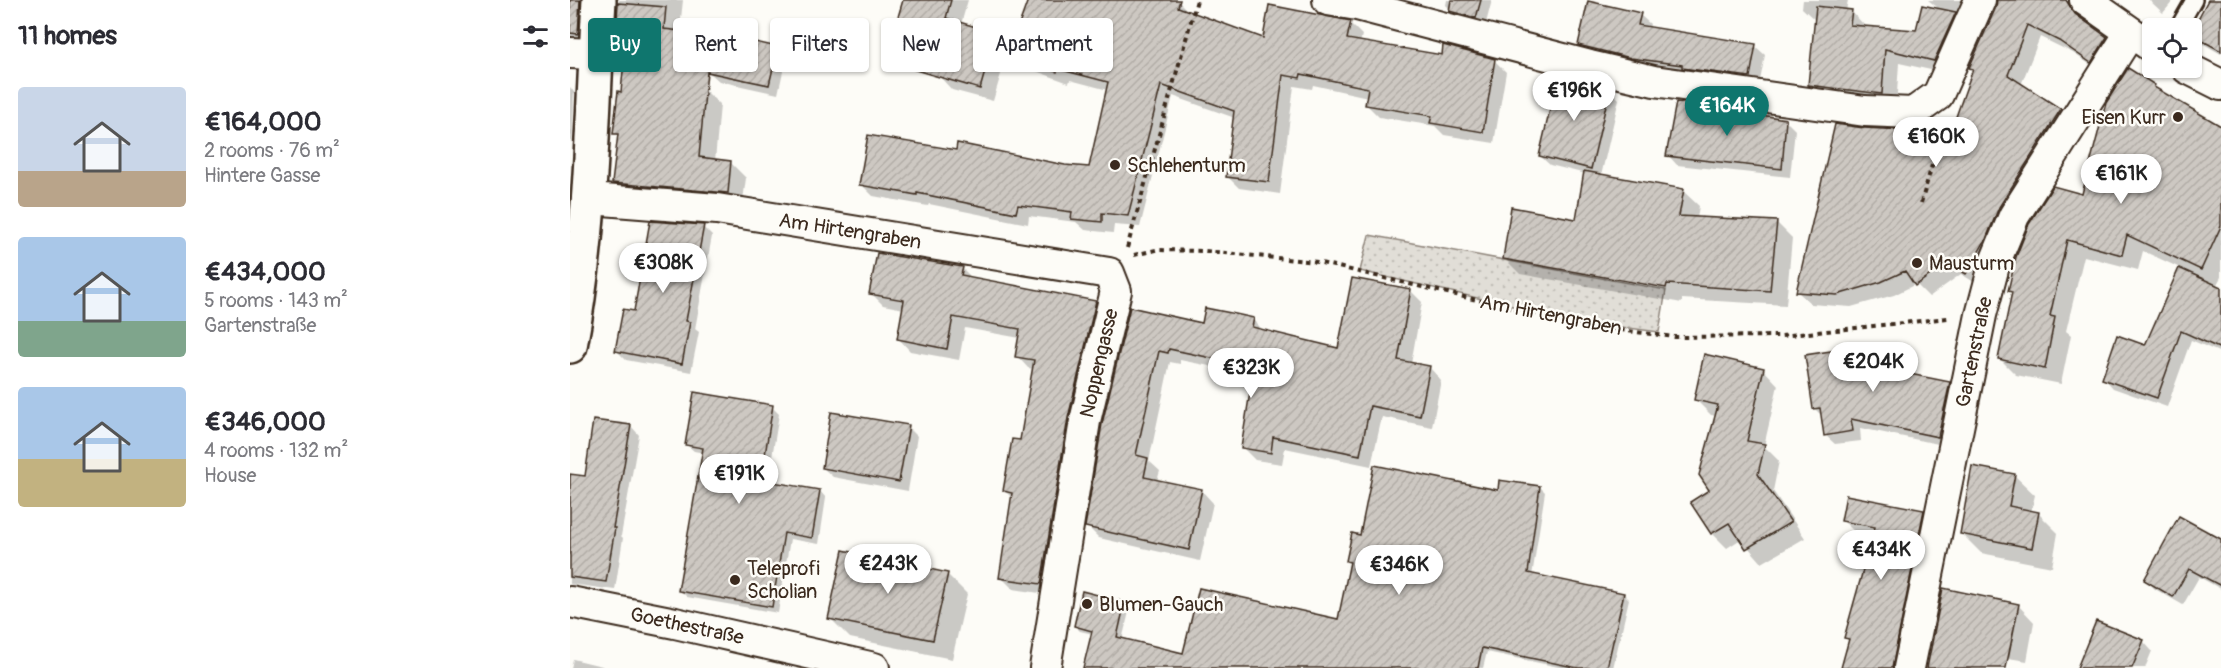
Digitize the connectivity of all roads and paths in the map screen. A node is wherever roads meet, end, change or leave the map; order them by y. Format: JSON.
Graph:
{"nodes":[{"id":1,"x":600,"y":0,"type":"edge"},
{"id":2,"x":1197,"y":0,"type":"edge"},
{"id":3,"x":1328,"y":0,"type":"edge"},
{"id":4,"x":1980,"y":0,"type":"edge"},
{"id":5,"x":2194,"y":0,"type":"edge"},
{"id":6,"x":2089,"y":1,"type":"edge"},
{"id":7,"x":1358,"y":2,"type":"edge"},
{"id":8,"x":2184,"y":18,"type":"edge"},
{"id":9,"x":2141,"y":40,"type":"edge"},
{"id":10,"x":583,"y":53,"type":"edge"},
{"id":11,"x":2202,"y":76,"type":"edge"},
{"id":12,"x":2221,"y":85,"type":"edge"},
{"id":13,"x":1932,"y":99,"type":"junction"},
{"id":14,"x":590,"y":198,"type":"junction"},
{"id":15,"x":1921,"y":203,"type":"dead end"},
{"id":16,"x":1117,"y":265,"type":"junction"},
{"id":17,"x":1981,"y":315,"type":"junction"},
{"id":18,"x":570,"y":346,"type":"edge"},
{"id":19,"x":570,"y":602,"type":"edge"},
{"id":20,"x":874,"y":668,"type":"edge"},
{"id":21,"x":1046,"y":668,"type":"edge"},
{"id":22,"x":1909,"y":668,"type":"edge"}],
"edges":[{"from":1,"to":10,"type":"street"},
{"from":2,"to":16,"type":"path"},
{"from":3,"to":7,"type":"street"},
{"from":4,"to":13,"type":"street"},
{"from":5,"to":8,"type":"lane"},
{"from":6,"to":9,"type":"street"},
{"from":7,"to":13,"type":"street"},
{"from":9,"to":17,"type":"street","name":"Gartenstraße"},
{"from":10,"to":14,"type":"street"},
{"from":11,"to":12,"type":"street"},
{"from":13,"to":15,"type":"path"},
{"from":14,"to":16,"type":"street","name":"Am Hirtengraben"},
{"from":14,"to":18,"type":"street"},
{"from":16,"to":17,"type":"path","name":"Am Hirtengraben"},
{"from":16,"to":21,"type":"street","name":"Noppengasse"},
{"from":17,"to":22,"type":"street","name":"Gartenstraße"},
{"from":19,"to":20,"type":"street","name":"Goethestraße"}]}
